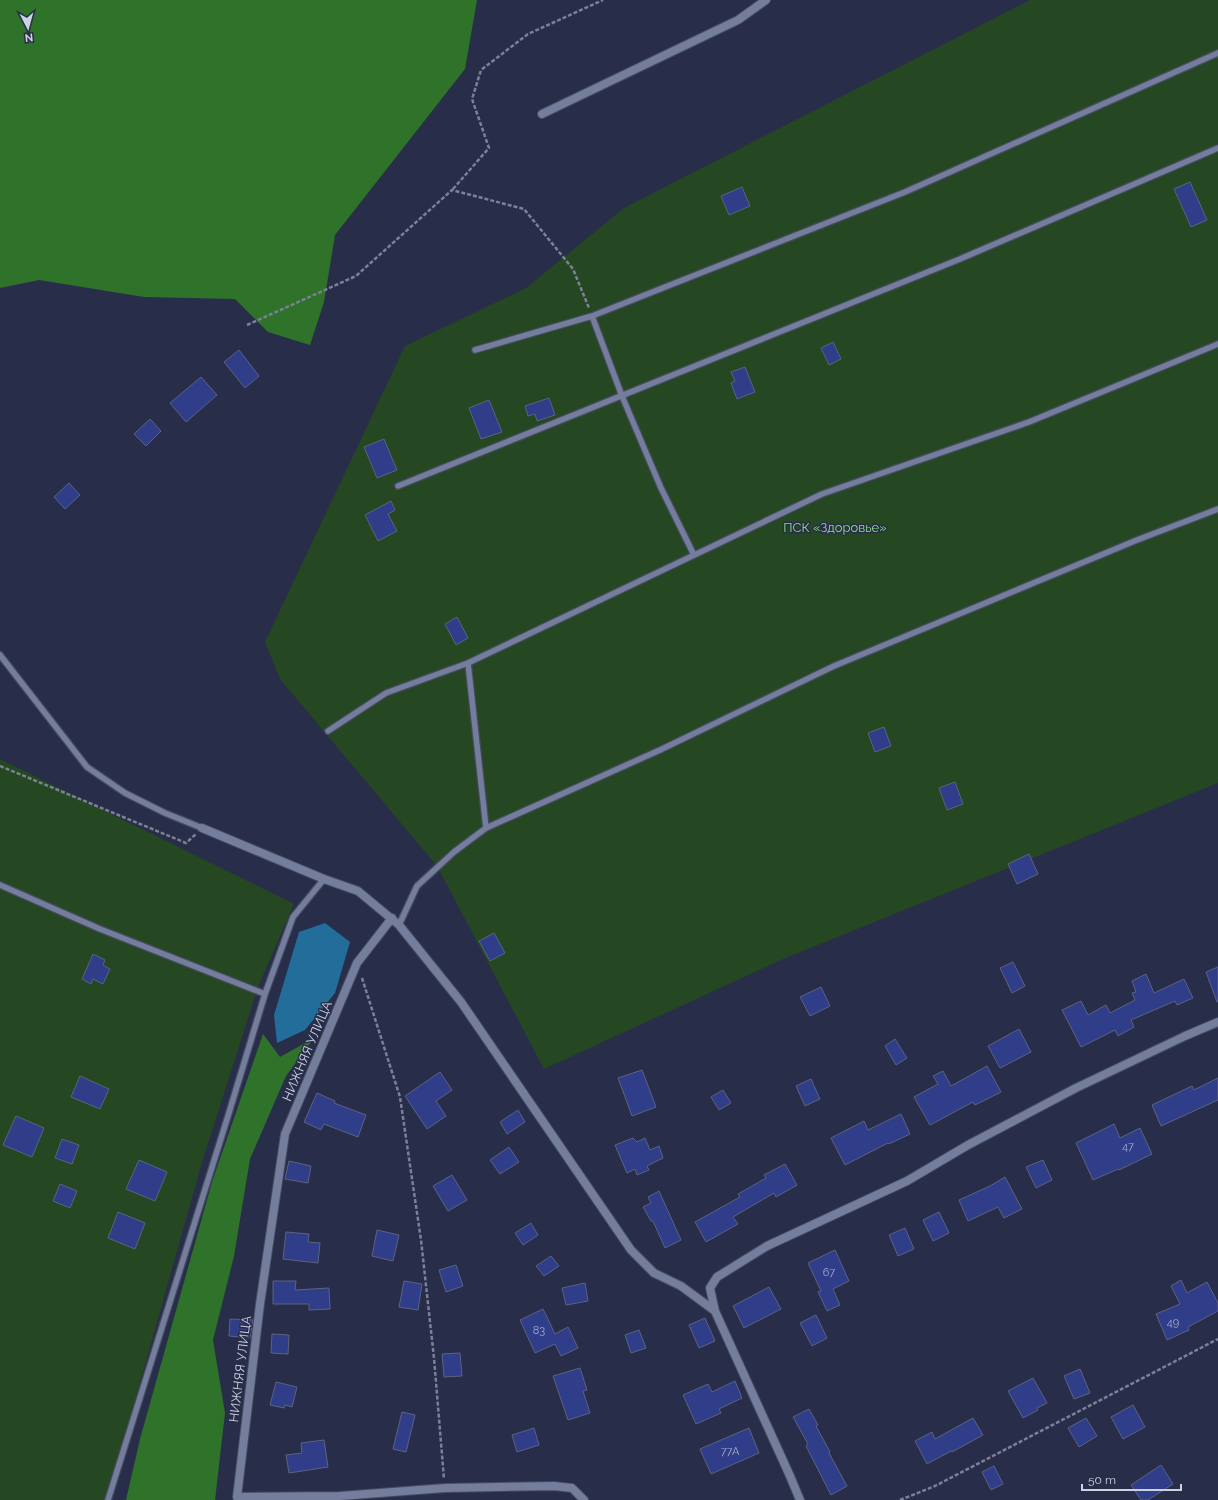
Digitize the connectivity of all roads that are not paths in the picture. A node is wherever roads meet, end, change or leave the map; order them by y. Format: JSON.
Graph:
{"nodes":[{"id":1,"x":766,"y":0,"type":"edge"},
{"id":2,"x":1218,"y":53,"type":"edge"},
{"id":3,"x":542,"y":114,"type":"dead end"},
{"id":4,"x":1218,"y":148,"type":"edge"},
{"id":5,"x":592,"y":316,"type":"junction"},
{"id":6,"x":1218,"y":344,"type":"edge"},
{"id":7,"x":475,"y":350,"type":"dead end"},
{"id":8,"x":622,"y":396,"type":"junction"},
{"id":9,"x":398,"y":486,"type":"dead end"},
{"id":10,"x":1218,"y":509,"type":"edge"},
{"id":11,"x":694,"y":555,"type":"junction"},
{"id":12,"x":0,"y":655,"type":"edge"},
{"id":13,"x":468,"y":663,"type":"junction"},
{"id":14,"x":328,"y":731,"type":"dead end"},
{"id":15,"x":202,"y":828,"type":"joint"},
{"id":16,"x":486,"y":828,"type":"junction"},
{"id":17,"x":324,"y":879,"type":"junction"},
{"id":18,"x":0,"y":885,"type":"edge"},
{"id":19,"x":392,"y":918,"type":"junction"},
{"id":20,"x":399,"y":925,"type":"junction"},
{"id":21,"x":265,"y":994,"type":"junction"},
{"id":22,"x":1218,"y":1022,"type":"edge"},
{"id":23,"x":715,"y":1311,"type":"junction"},
{"id":24,"x":340,"y":1498,"type":"edge"},
{"id":25,"x":108,"y":1500,"type":"edge"},
{"id":26,"x":584,"y":1500,"type":"edge"},
{"id":27,"x":800,"y":1500,"type":"edge"}],
"edges":[{"from":1,"to":3,"type":"street"},
{"from":2,"to":5,"type":"lane"},
{"from":4,"to":8,"type":"lane"},
{"from":5,"to":7,"type":"lane"},
{"from":5,"to":8,"type":"lane"},
{"from":6,"to":11,"type":"lane"},
{"from":8,"to":9,"type":"lane"},
{"from":8,"to":11,"type":"lane"},
{"from":10,"to":16,"type":"lane"},
{"from":11,"to":13,"type":"lane"},
{"from":12,"to":15,"type":"lane"},
{"from":13,"to":14,"type":"lane"},
{"from":13,"to":16,"type":"lane"},
{"from":15,"to":17,"type":"street"},
{"from":16,"to":20,"type":"lane"},
{"from":17,"to":19,"type":"street"},
{"from":17,"to":21,"type":"lane"},
{"from":18,"to":21,"type":"lane"},
{"from":19,"to":20,"type":"street"},
{"from":19,"to":24,"type":"street","name":"НИЖНЯЯ УЛИЦА"},
{"from":20,"to":23,"type":"street"},
{"from":21,"to":25,"type":"lane"},
{"from":22,"to":23,"type":"street"},
{"from":23,"to":27,"type":"street"},
{"from":24,"to":26,"type":"street","name":"НИЖНЯЯ УЛИЦА"}]}
